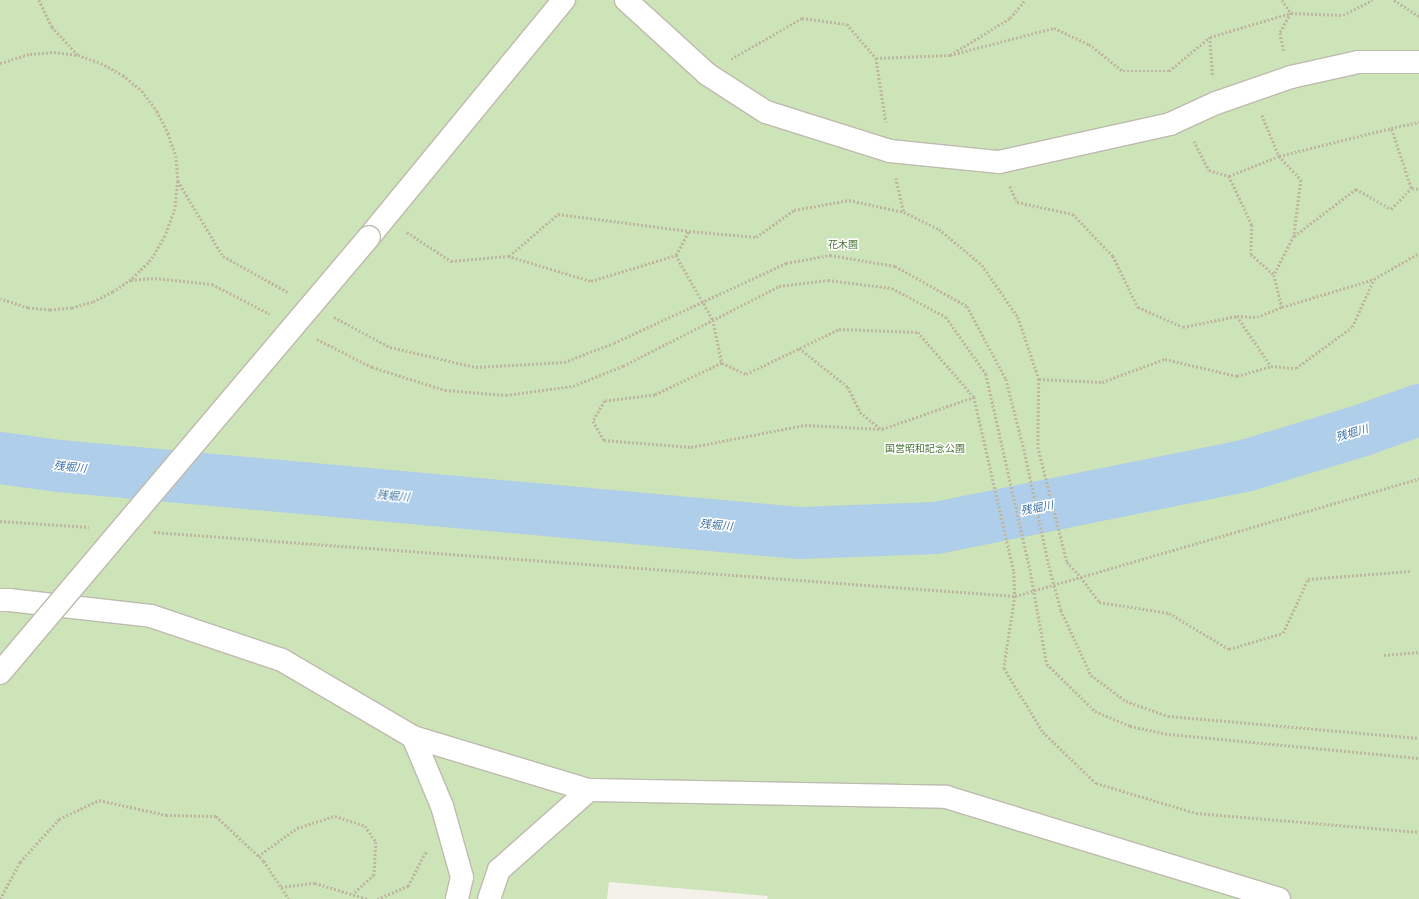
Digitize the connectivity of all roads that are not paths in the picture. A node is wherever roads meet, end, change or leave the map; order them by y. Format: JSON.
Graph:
{"nodes":[{"id":1,"x":564,"y":0,"type":"edge"},
{"id":2,"x":626,"y":0,"type":"edge"},
{"id":3,"x":1419,"y":62,"type":"edge"},
{"id":4,"x":0,"y":600,"type":"edge"},
{"id":5,"x":0,"y":673,"type":"edge"},
{"id":6,"x":414,"y":737,"type":"junction"},
{"id":7,"x":589,"y":790,"type":"junction"},
{"id":8,"x":457,"y":899,"type":"edge"},
{"id":9,"x":489,"y":899,"type":"edge"},
{"id":10,"x":1279,"y":899,"type":"edge"}],
"edges":[{"from":1,"to":5,"type":"street","bridge":true},
{"from":2,"to":3,"type":"street"},
{"from":4,"to":6,"type":"street"},
{"from":6,"to":7,"type":"street"},
{"from":6,"to":8,"type":"street"},
{"from":7,"to":9,"type":"street"},
{"from":7,"to":10,"type":"street"}]}
